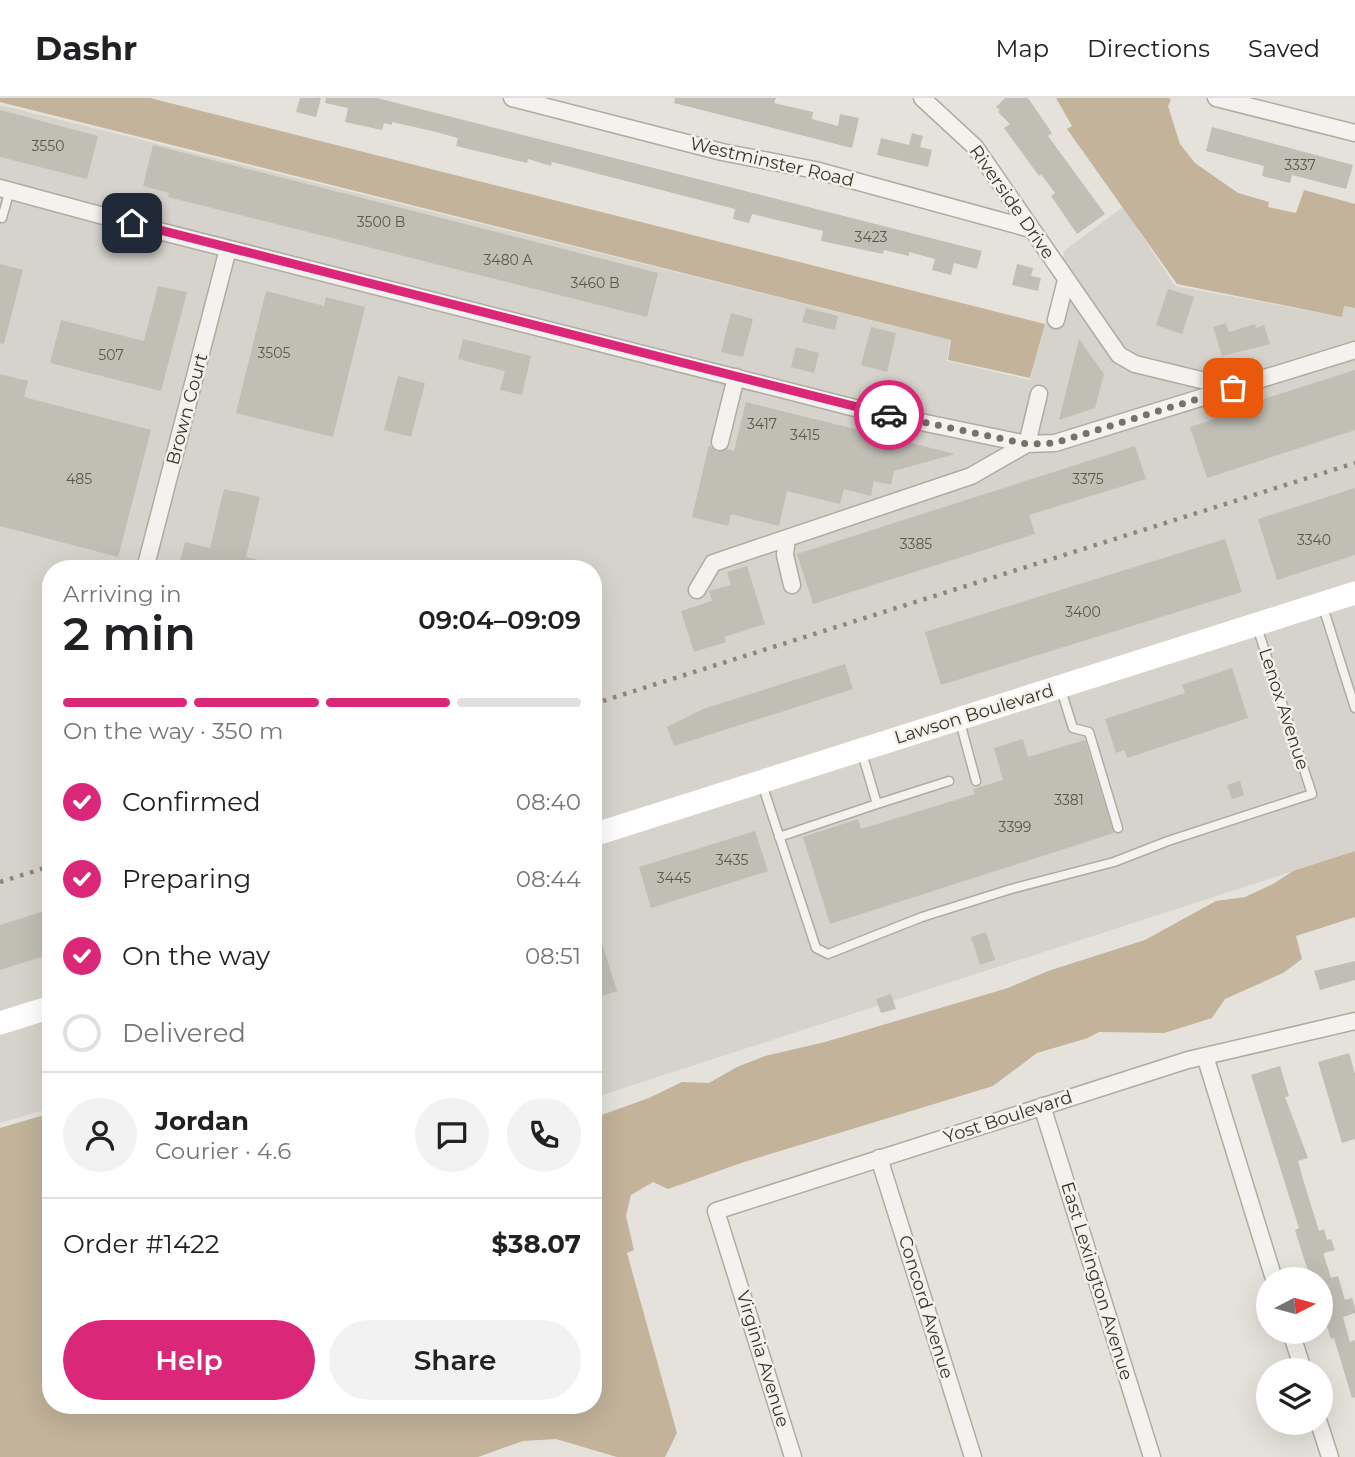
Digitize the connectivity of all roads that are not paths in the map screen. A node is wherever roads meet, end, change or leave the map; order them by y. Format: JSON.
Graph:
{"nodes":[{"id":1,"x":512,"y":98,"type":"edge"},
{"id":2,"x":922,"y":98,"type":"edge"},
{"id":3,"x":1216,"y":98,"type":"edge"},
{"id":4,"x":1355,"y":133,"type":"edge"},
{"id":5,"x":5,"y":189,"type":"edge"},
{"id":6,"x":0,"y":217,"type":"edge"},
{"id":7,"x":1031,"y":229,"type":"junction"},
{"id":8,"x":228,"y":248,"type":"junction"},
{"id":9,"x":1066,"y":280,"type":"junction"},
{"id":10,"x":1056,"y":320,"type":"dead end"},
{"id":11,"x":1355,"y":350,"type":"edge"},
{"id":12,"x":736,"y":377,"type":"junction"},
{"id":13,"x":1233,"y":388,"type":"junction"},
{"id":14,"x":1038,"y":394,"type":"dead end"},
{"id":15,"x":720,"y":442,"type":"dead end"},
{"id":16,"x":1027,"y":444,"type":"junction"},
{"id":17,"x":787,"y":538,"type":"junction"},
{"id":18,"x":147,"y":560,"type":"edge"},
{"id":19,"x":792,"y":585,"type":"dead end"},
{"id":20,"x":697,"y":590,"type":"dead end"},
{"id":21,"x":1355,"y":593,"type":"edge"},
{"id":22,"x":1322,"y":604,"type":"junction"},
{"id":23,"x":1257,"y":624,"type":"junction"},
{"id":24,"x":1060,"y":687,"type":"junction"},
{"id":25,"x":1355,"y":708,"type":"edge"},
{"id":26,"x":959,"y":719,"type":"junction"},
{"id":27,"x":861,"y":750,"type":"junction"},
{"id":28,"x":949,"y":781,"type":"dead end"},
{"id":29,"x":976,"y":781,"type":"dead end"},
{"id":30,"x":761,"y":782,"type":"junction"},
{"id":31,"x":877,"y":804,"type":"junction"},
{"id":32,"x":1118,"y":828,"type":"dead end"},
{"id":33,"x":602,"y":832,"type":"edge"},
{"id":34,"x":779,"y":836,"type":"junction"},
{"id":35,"x":42,"y":1010,"type":"edge"},
{"id":36,"x":1355,"y":1021,"type":"edge"},
{"id":37,"x":0,"y":1023,"type":"edge"},
{"id":38,"x":1205,"y":1056,"type":"junction"},
{"id":39,"x":1042,"y":1106,"type":"junction"},
{"id":40,"x":878,"y":1158,"type":"junction"},
{"id":41,"x":732,"y":1262,"type":"joint"},
{"id":42,"x":1270,"y":1267,"type":"edge"},
{"id":43,"x":1323,"y":1435,"type":"edge"},
{"id":44,"x":793,"y":1457,"type":"edge"},
{"id":45,"x":973,"y":1457,"type":"edge"},
{"id":46,"x":1152,"y":1457,"type":"edge"},
{"id":47,"x":1330,"y":1457,"type":"edge"}],
"edges":[{"from":1,"to":7,"type":"street","name":"Westminster Road"},
{"from":2,"to":7,"type":"street","name":"Riverside Drive"},
{"from":3,"to":4,"type":"street"},
{"from":5,"to":6,"type":"lane"},
{"from":5,"to":8,"type":"street"},
{"from":7,"to":9,"type":"street","name":"Riverside Drive"},
{"from":8,"to":12,"type":"street"},
{"from":8,"to":18,"type":"street","name":"Brown Court"},
{"from":9,"to":10,"type":"street"},
{"from":9,"to":13,"type":"street","name":"Riverside Drive"},
{"from":11,"to":13,"type":"street"},
{"from":12,"to":15,"type":"street"},
{"from":12,"to":16,"type":"street"},
{"from":13,"to":16,"type":"street"},
{"from":14,"to":16,"type":"street"},
{"from":16,"to":17,"type":"street"},
{"from":17,"to":19,"type":"street"},
{"from":17,"to":20,"type":"street"},
{"from":21,"to":22,"type":"main road","name":"Lawson Boulevard"},
{"from":22,"to":23,"type":"main road","name":"Lawson Boulevard"},
{"from":22,"to":25,"type":"lane"},
{"from":23,"to":24,"type":"main road","name":"Lawson Boulevard"},
{"from":23,"to":34,"type":"lane","name":"Lenox Avenue"},
{"from":24,"to":26,"type":"main road","name":"Lawson Boulevard"},
{"from":24,"to":32,"type":"lane"},
{"from":26,"to":27,"type":"main road","name":"Lawson Boulevard"},
{"from":26,"to":29,"type":"lane"},
{"from":27,"to":30,"type":"main road","name":"Lawson Boulevard"},
{"from":27,"to":31,"type":"lane"},
{"from":28,"to":31,"type":"lane"},
{"from":30,"to":33,"type":"main road","name":"Lawson Boulevard"},
{"from":30,"to":34,"type":"lane"},
{"from":31,"to":34,"type":"lane"},
{"from":35,"to":37,"type":"main road"},
{"from":36,"to":38,"type":"street","name":"Yost Boulevard"},
{"from":38,"to":39,"type":"street","name":"Yost Boulevard"},
{"from":38,"to":42,"type":"street"},
{"from":39,"to":40,"type":"street","name":"Yost Boulevard"},
{"from":39,"to":46,"type":"street","name":"East Lexington Avenue"},
{"from":40,"to":41,"type":"street","name":"Yost Boulevard"},
{"from":40,"to":45,"type":"street","name":"Concord Avenue"},
{"from":41,"to":44,"type":"street","name":"Virginia Avenue"},
{"from":43,"to":47,"type":"street"}]}
